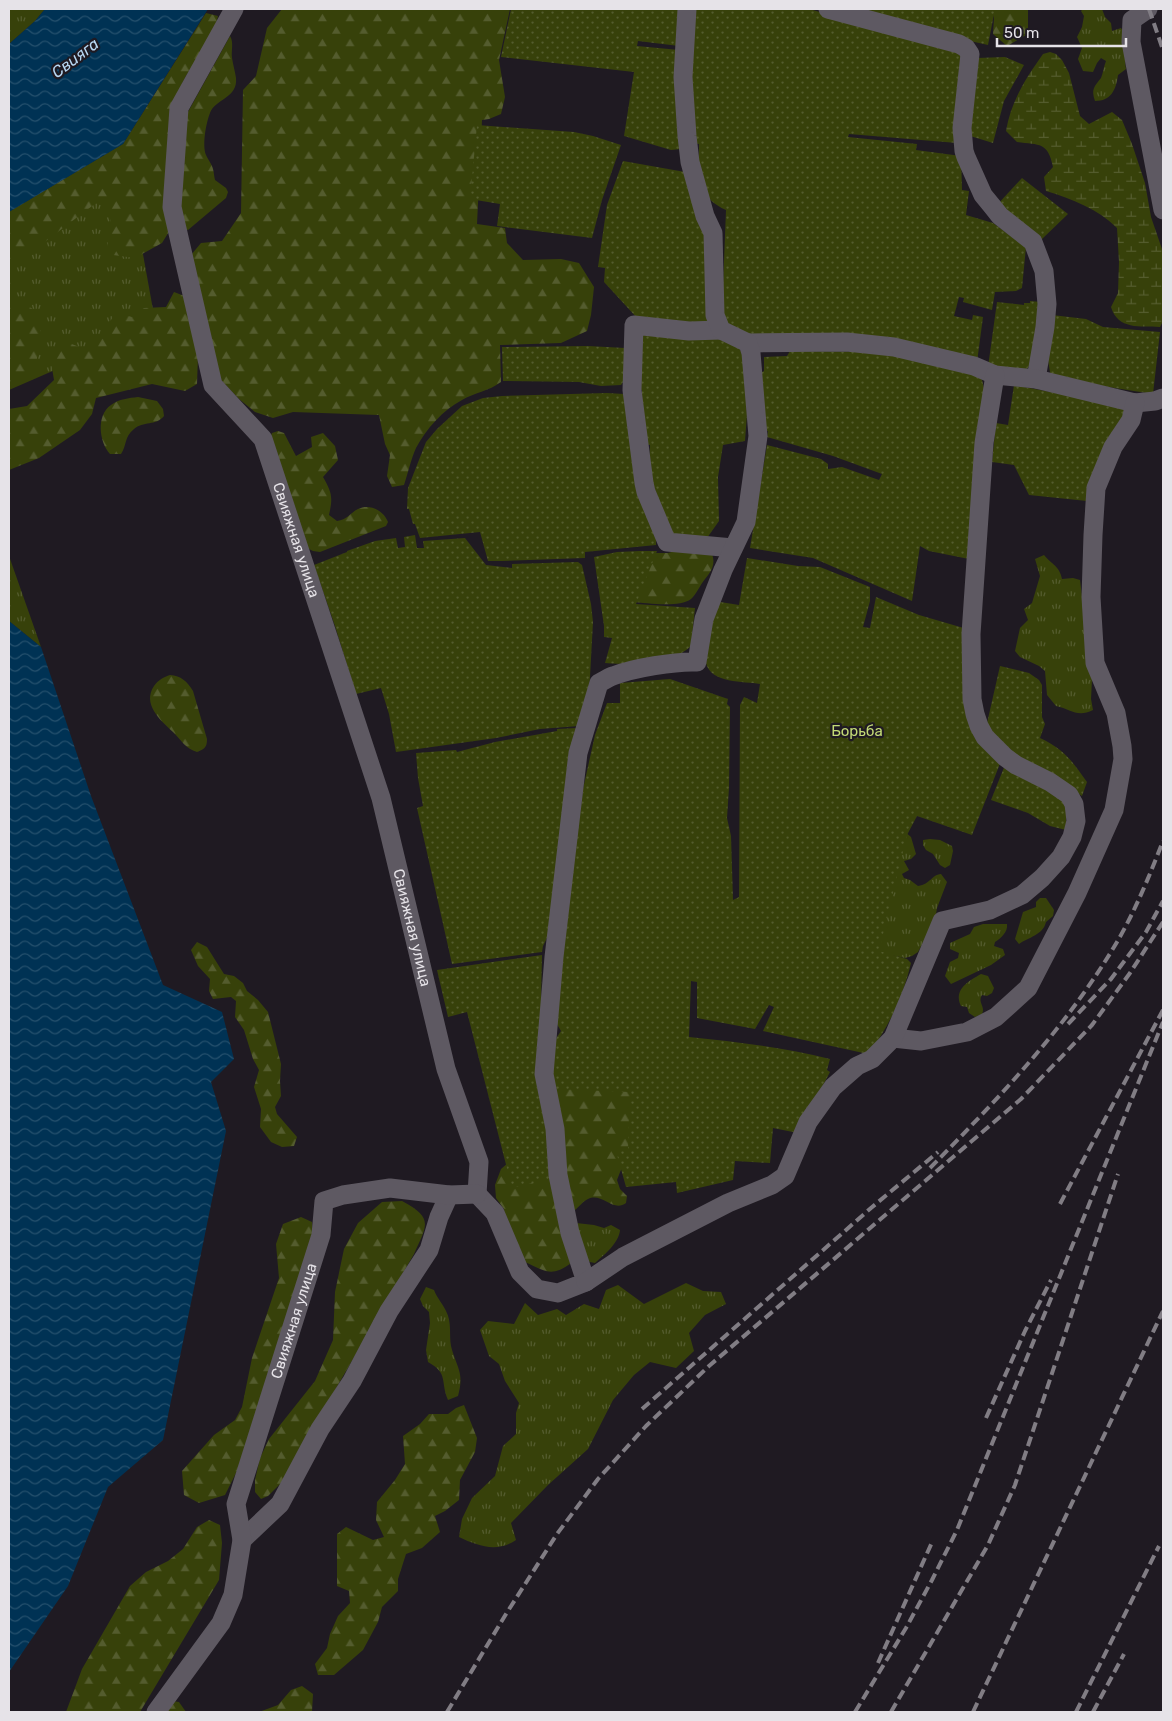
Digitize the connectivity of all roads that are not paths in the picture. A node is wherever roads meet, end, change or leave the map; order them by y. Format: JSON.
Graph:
{"nodes":[{"id":1,"x":234,"y":9,"type":"edge"},
{"id":2,"x":687,"y":9,"type":"edge"},
{"id":3,"x":828,"y":9,"type":"edge"},
{"id":4,"x":1148,"y":9,"type":"edge"},
{"id":5,"x":1163,"y":210,"type":"edge"},
{"id":6,"x":721,"y":330,"type":"junction"},
{"id":7,"x":748,"y":343,"type":"junction"},
{"id":8,"x":995,"y":376,"type":"junction"},
{"id":9,"x":1036,"y":379,"type":"junction"},
{"id":10,"x":1163,"y":398,"type":"edge"},
{"id":11,"x":1135,"y":403,"type":"junction"},
{"id":12,"x":734,"y":548,"type":"junction"},
{"id":13,"x":893,"y":1038,"type":"junction"},
{"id":14,"x":477,"y":1194,"type":"junction"},
{"id":15,"x":449,"y":1195,"type":"junction"},
{"id":16,"x":586,"y":1282,"type":"junction"},
{"id":17,"x":242,"y":1540,"type":"junction"},
{"id":18,"x":156,"y":1712,"type":"edge"}],
"edges":[{"from":1,"to":14,"type":"street","name":"Свияжная улица"},
{"from":2,"to":6,"type":"street"},
{"from":3,"to":9,"type":"street"},
{"from":4,"to":5,"type":"street"},
{"from":6,"to":7,"type":"street"},
{"from":6,"to":12,"type":"street"},
{"from":7,"to":8,"type":"street"},
{"from":7,"to":12,"type":"street"},
{"from":8,"to":9,"type":"street"},
{"from":8,"to":13,"type":"street"},
{"from":9,"to":11,"type":"street"},
{"from":10,"to":11,"type":"street"},
{"from":11,"to":13,"type":"street"},
{"from":12,"to":16,"type":"street"},
{"from":13,"to":16,"type":"street"},
{"from":14,"to":15,"type":"street","name":"Свияжная улица"},
{"from":14,"to":16,"type":"street"},
{"from":15,"to":17,"type":"street"},
{"from":15,"to":17,"type":"street","name":"Свияжная улица"},
{"from":17,"to":18,"type":"street","name":"Свияжная улица"}]}
